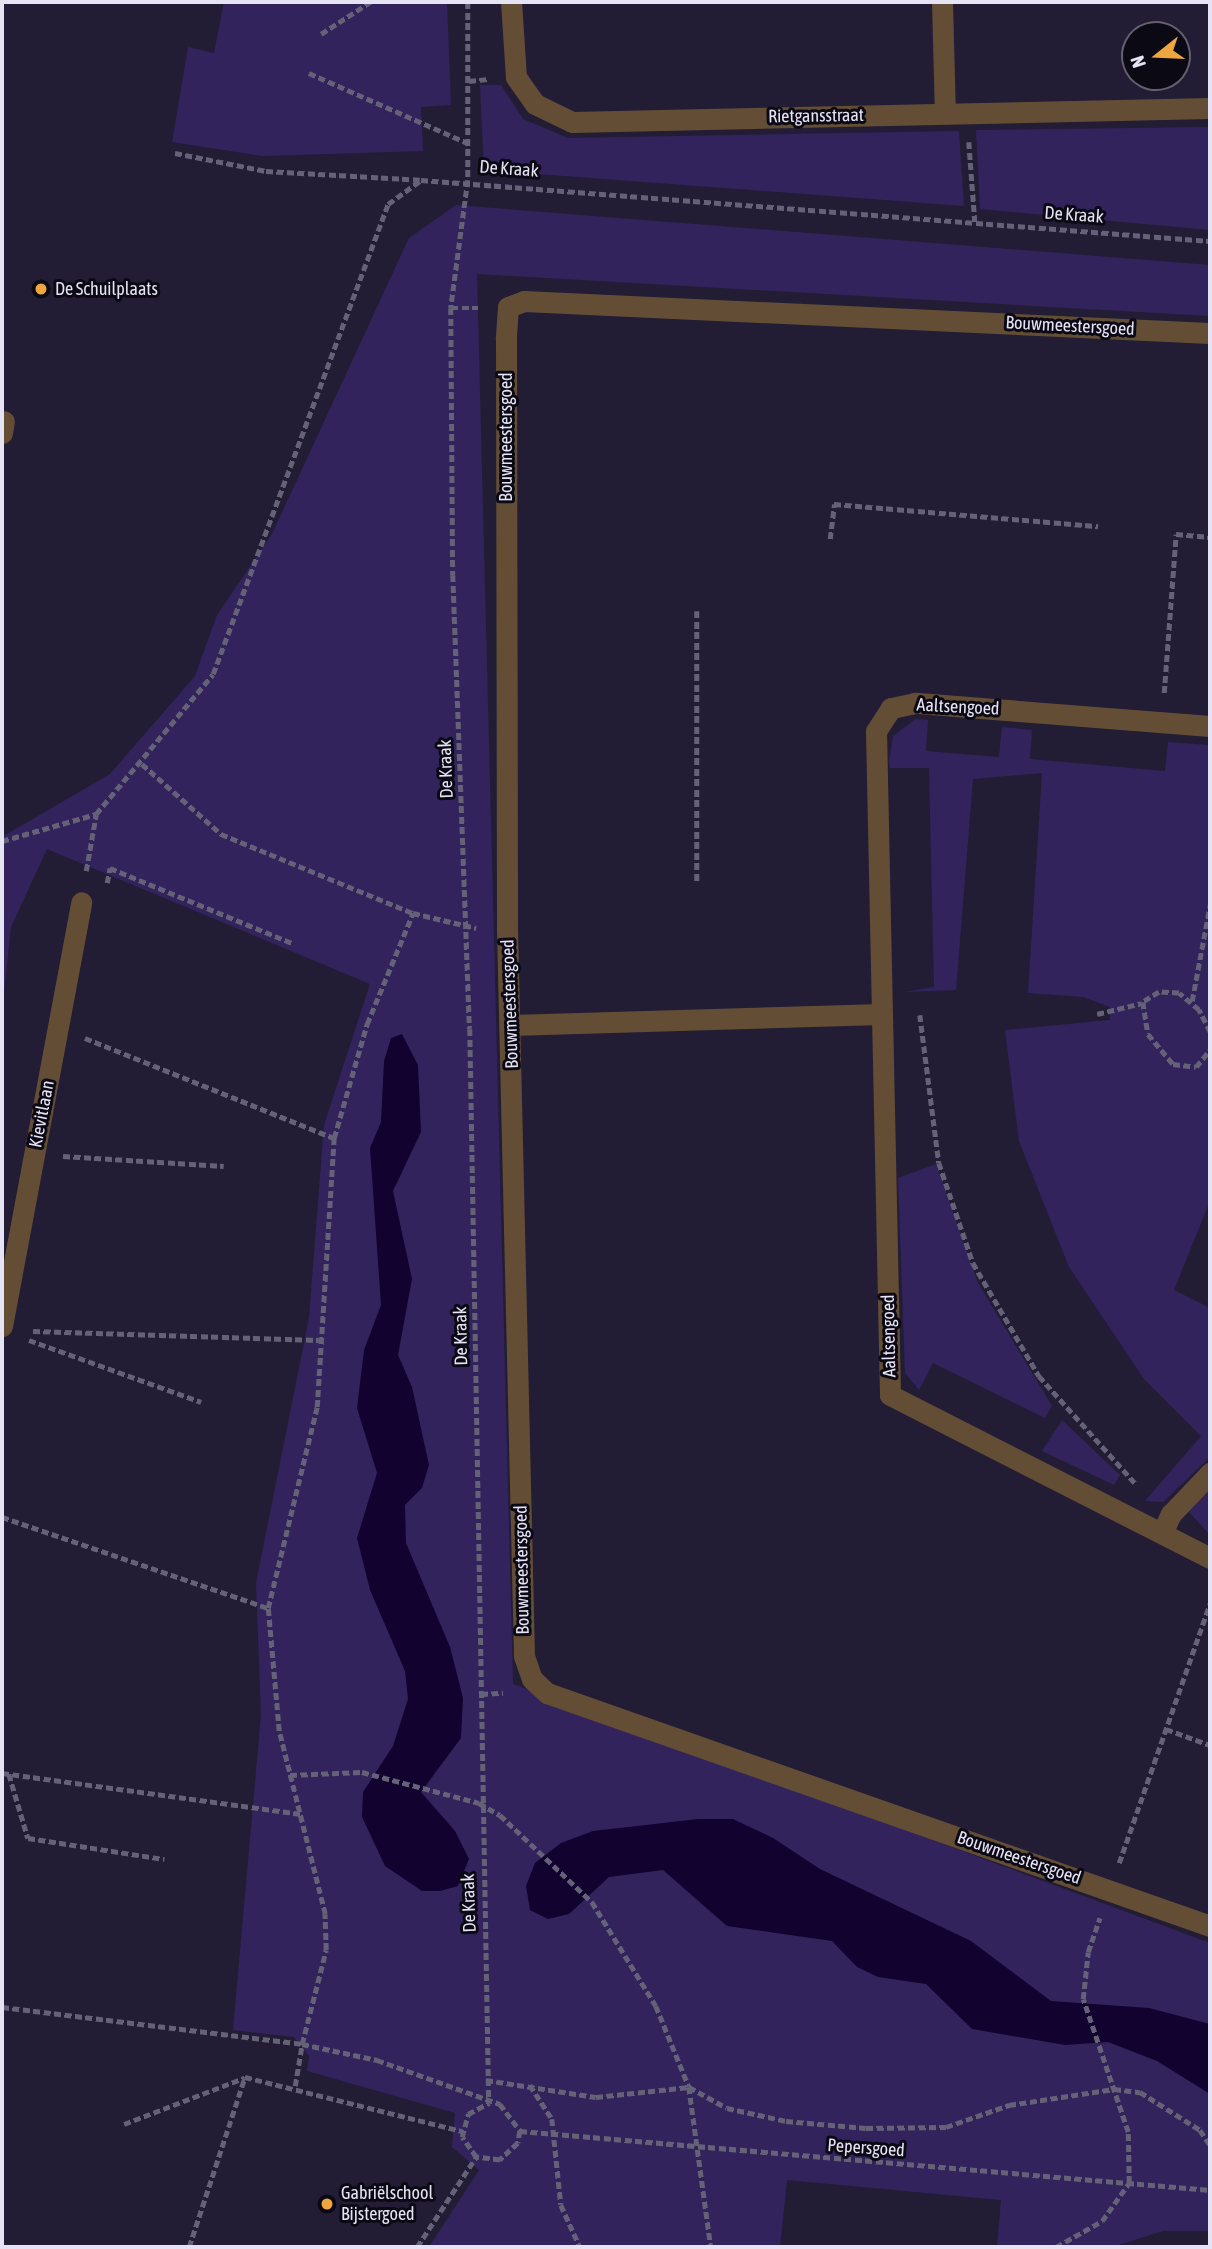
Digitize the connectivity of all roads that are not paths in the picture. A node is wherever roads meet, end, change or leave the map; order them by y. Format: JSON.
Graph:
{"nodes":[{"id":1,"x":511,"y":2,"type":"edge"},
{"id":2,"x":942,"y":2,"type":"edge"},
{"id":3,"x":1210,"y":108,"type":"edge"},
{"id":4,"x":945,"y":113,"type":"junction"},
{"id":5,"x":1210,"y":332,"type":"edge"},
{"id":6,"x":1210,"y":726,"type":"edge"},
{"id":7,"x":80,"y":902,"type":"road end"},
{"id":8,"x":881,"y":1014,"type":"junction"},
{"id":9,"x":511,"y":1025,"type":"junction"},
{"id":10,"x":8,"y":1331,"type":"edge"},
{"id":11,"x":1210,"y":1473,"type":"edge"},
{"id":12,"x":1162,"y":1533,"type":"junction"},
{"id":13,"x":1210,"y":1558,"type":"edge"},
{"id":14,"x":1210,"y":1926,"type":"edge"}],
"edges":[{"from":1,"to":4,"type":"street","name":"Rietgansstraat"},
{"from":2,"to":4,"type":"street"},
{"from":3,"to":4,"type":"street","name":"Rietgansstraat"},
{"from":5,"to":9,"type":"street","name":"Bouwmeestersgoed"},
{"from":6,"to":8,"type":"street","name":"Aaltsengoed"},
{"from":7,"to":10,"type":"street","name":"Kievitlaan"},
{"from":8,"to":9,"type":"street"},
{"from":8,"to":12,"type":"street","name":"Aaltsengoed"},
{"from":9,"to":14,"type":"street","name":"Bouwmeestersgoed"},
{"from":11,"to":12,"type":"street"},
{"from":12,"to":13,"type":"street","name":"Aaltsengoed"}]}
